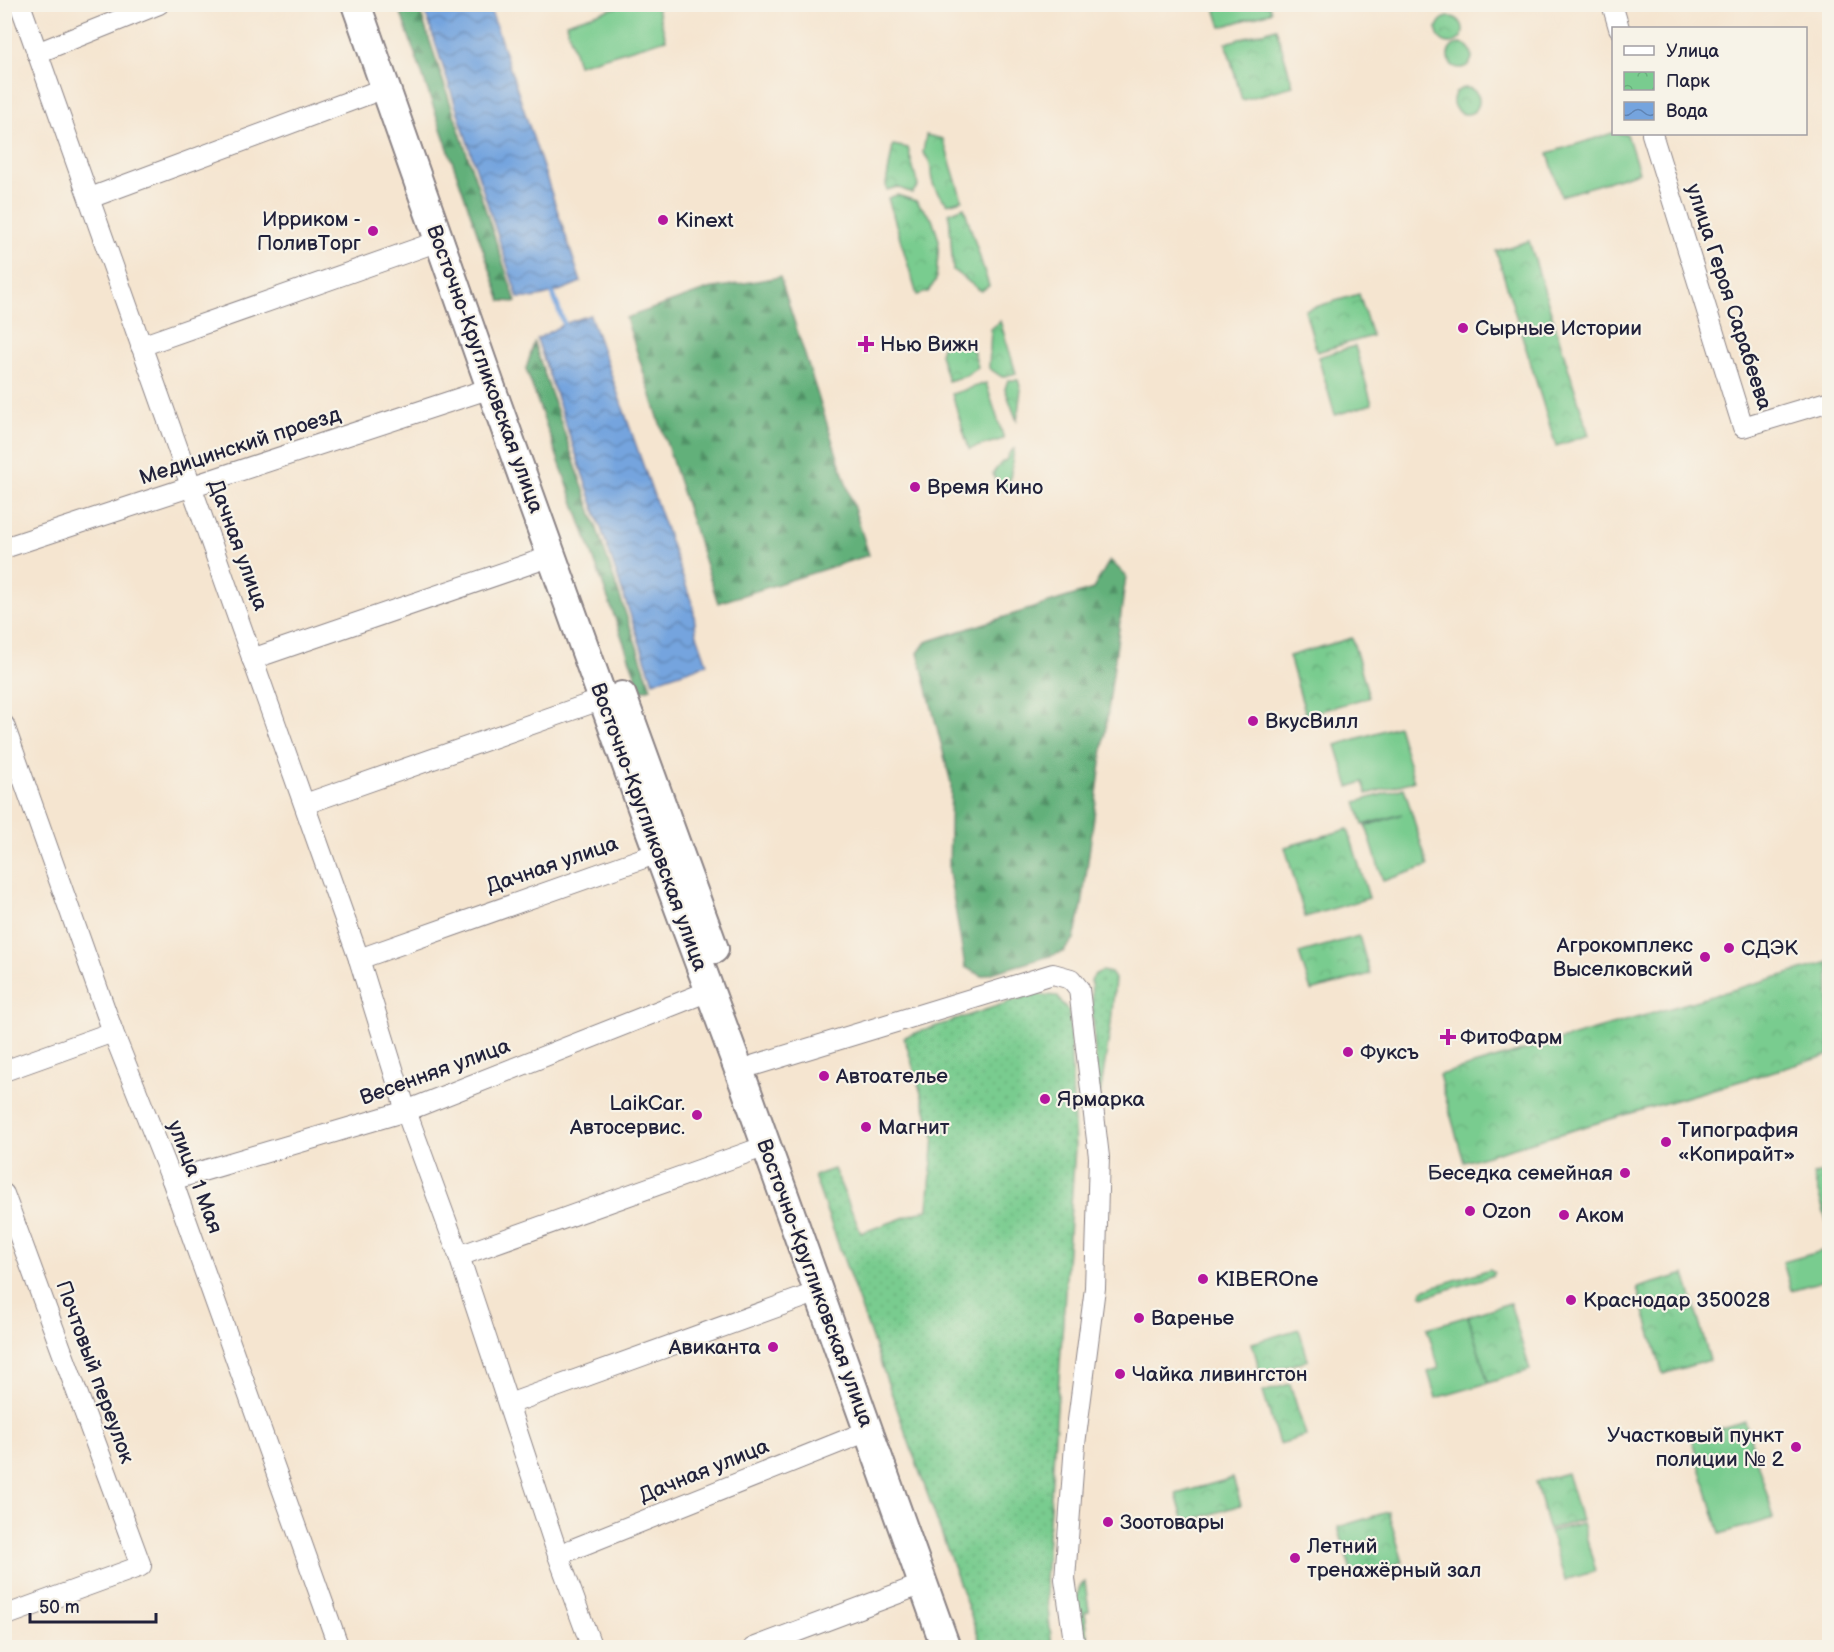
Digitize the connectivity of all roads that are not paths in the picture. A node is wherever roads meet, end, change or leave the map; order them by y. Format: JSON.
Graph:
{"nodes":[{"id":1,"x":20,"y":4,"type":"edge"},
{"id":2,"x":159,"y":4,"type":"edge"},
{"id":3,"x":356,"y":4,"type":"edge"},
{"id":4,"x":376,"y":4,"type":"edge"},
{"id":5,"x":1612,"y":4,"type":"edge"},
{"id":6,"x":1619,"y":27,"type":"edge"},
{"id":7,"x":37,"y":52,"type":"junction"},
{"id":8,"x":385,"y":88,"type":"junction"},
{"id":9,"x":1652,"y":135,"type":"edge"},
{"id":10,"x":90,"y":198,"type":"junction"},
{"id":11,"x":439,"y":241,"type":"junction"},
{"id":12,"x":141,"y":346,"type":"junction"},
{"id":13,"x":491,"y":388,"type":"junction"},
{"id":14,"x":1830,"y":401,"type":"edge"},
{"id":15,"x":192,"y":488,"type":"junction"},
{"id":16,"x":4,"y":548,"type":"edge"},
{"id":17,"x":552,"y":556,"type":"junction"},
{"id":18,"x":252,"y":659,"type":"junction"},
{"id":19,"x":603,"y":699,"type":"junction"},
{"id":20,"x":4,"y":725,"type":"edge"},
{"id":21,"x":304,"y":804,"type":"junction"},
{"id":22,"x":658,"y":853,"type":"junction"},
{"id":23,"x":359,"y":959,"type":"junction"},
{"id":24,"x":709,"y":991,"type":"junction"},
{"id":25,"x":113,"y":1032,"type":"junction"},
{"id":26,"x":755,"y":1065,"type":"junction"},
{"id":27,"x":4,"y":1071,"type":"edge"},
{"id":28,"x":406,"y":1111,"type":"junction"},
{"id":29,"x":766,"y":1146,"type":"junction"},
{"id":30,"x":172,"y":1180,"type":"junction"},
{"id":31,"x":4,"y":1194,"type":"edge"},
{"id":32,"x":459,"y":1256,"type":"junction"},
{"id":33,"x":818,"y":1292,"type":"junction"},
{"id":34,"x":509,"y":1404,"type":"junction"},
{"id":35,"x":868,"y":1431,"type":"junction"},
{"id":36,"x":558,"y":1555,"type":"junction"},
{"id":37,"x":923,"y":1584,"type":"junction"},
{"id":38,"x":4,"y":1616,"type":"edge"},
{"id":39,"x":339,"y":1647,"type":"edge"},
{"id":40,"x":592,"y":1647,"type":"edge"},
{"id":41,"x":753,"y":1647,"type":"edge"},
{"id":42,"x":946,"y":1647,"type":"edge"},
{"id":43,"x":964,"y":1647,"type":"edge"},
{"id":44,"x":1075,"y":1647,"type":"edge"}],
"edges":[{"from":1,"to":7,"type":"street","name":"Дачная улица"},
{"from":2,"to":7,"type":"street"},
{"from":3,"to":8,"type":"main road","name":"Восточно-Кругликовская улица"},
{"from":4,"to":26,"type":"main road","name":"Восточно-Кругликовская улица"},
{"from":5,"to":6,"type":"street"},
{"from":7,"to":10,"type":"street","name":"Дачная улица"},
{"from":8,"to":10,"type":"street"},
{"from":8,"to":11,"type":"main road","name":"Восточно-Кругликовская улица"},
{"from":9,"to":14,"type":"street","name":"улица Героя Сарабеева"},
{"from":10,"to":12,"type":"street","name":"Дачная улица"},
{"from":11,"to":12,"type":"street"},
{"from":11,"to":13,"type":"main road","name":"Восточно-Кругликовская улица"},
{"from":12,"to":15,"type":"street","name":"Дачная улица"},
{"from":13,"to":15,"type":"street","name":"Медицинский проезд"},
{"from":13,"to":17,"type":"main road","name":"Восточно-Кругликовская улица"},
{"from":15,"to":16,"type":"street","name":"Медицинский проезд"},
{"from":15,"to":18,"type":"street","name":"Дачная улица"},
{"from":17,"to":18,"type":"street"},
{"from":17,"to":19,"type":"main road","name":"Восточно-Кругликовская улица"},
{"from":18,"to":21,"type":"street","name":"Дачная улица"},
{"from":19,"to":21,"type":"street"},
{"from":19,"to":22,"type":"main road","name":"Восточно-Кругликовская улица"},
{"from":20,"to":25,"type":"street","name":"улица 1 Мая"},
{"from":21,"to":23,"type":"street","name":"Дачная улица"},
{"from":22,"to":23,"type":"street","name":"Дачная улица"},
{"from":22,"to":24,"type":"main road","name":"Восточно-Кругликовская улица"},
{"from":23,"to":28,"type":"street","name":"Дачная улица"},
{"from":24,"to":28,"type":"street","name":"Весенняя улица"},
{"from":24,"to":29,"type":"main road","name":"Восточно-Кругликовская улица"},
{"from":25,"to":27,"type":"street"},
{"from":25,"to":30,"type":"street","name":"улица 1 Мая"},
{"from":26,"to":43,"type":"main road","name":"Восточно-Кругликовская улица"},
{"from":26,"to":44,"type":"street"},
{"from":28,"to":30,"type":"street","name":"Весенняя улица"},
{"from":28,"to":32,"type":"street","name":"Дачная улица"},
{"from":29,"to":32,"type":"street"},
{"from":29,"to":33,"type":"main road","name":"Восточно-Кругликовская улица"},
{"from":30,"to":39,"type":"street","name":"улица 1 Мая"},
{"from":31,"to":38,"type":"street","name":"Почтовый переулок"},
{"from":32,"to":34,"type":"street","name":"Дачная улица"},
{"from":33,"to":34,"type":"street"},
{"from":33,"to":35,"type":"main road","name":"Восточно-Кругликовская улица"},
{"from":34,"to":36,"type":"street","name":"Дачная улица"},
{"from":35,"to":36,"type":"street","name":"Дачная улица"},
{"from":35,"to":37,"type":"main road","name":"Восточно-Кругликовская улица"},
{"from":36,"to":40,"type":"street","name":"Дачная улица"},
{"from":37,"to":41,"type":"street"},
{"from":37,"to":42,"type":"main road","name":"Восточно-Кругликовская улица"}]}
